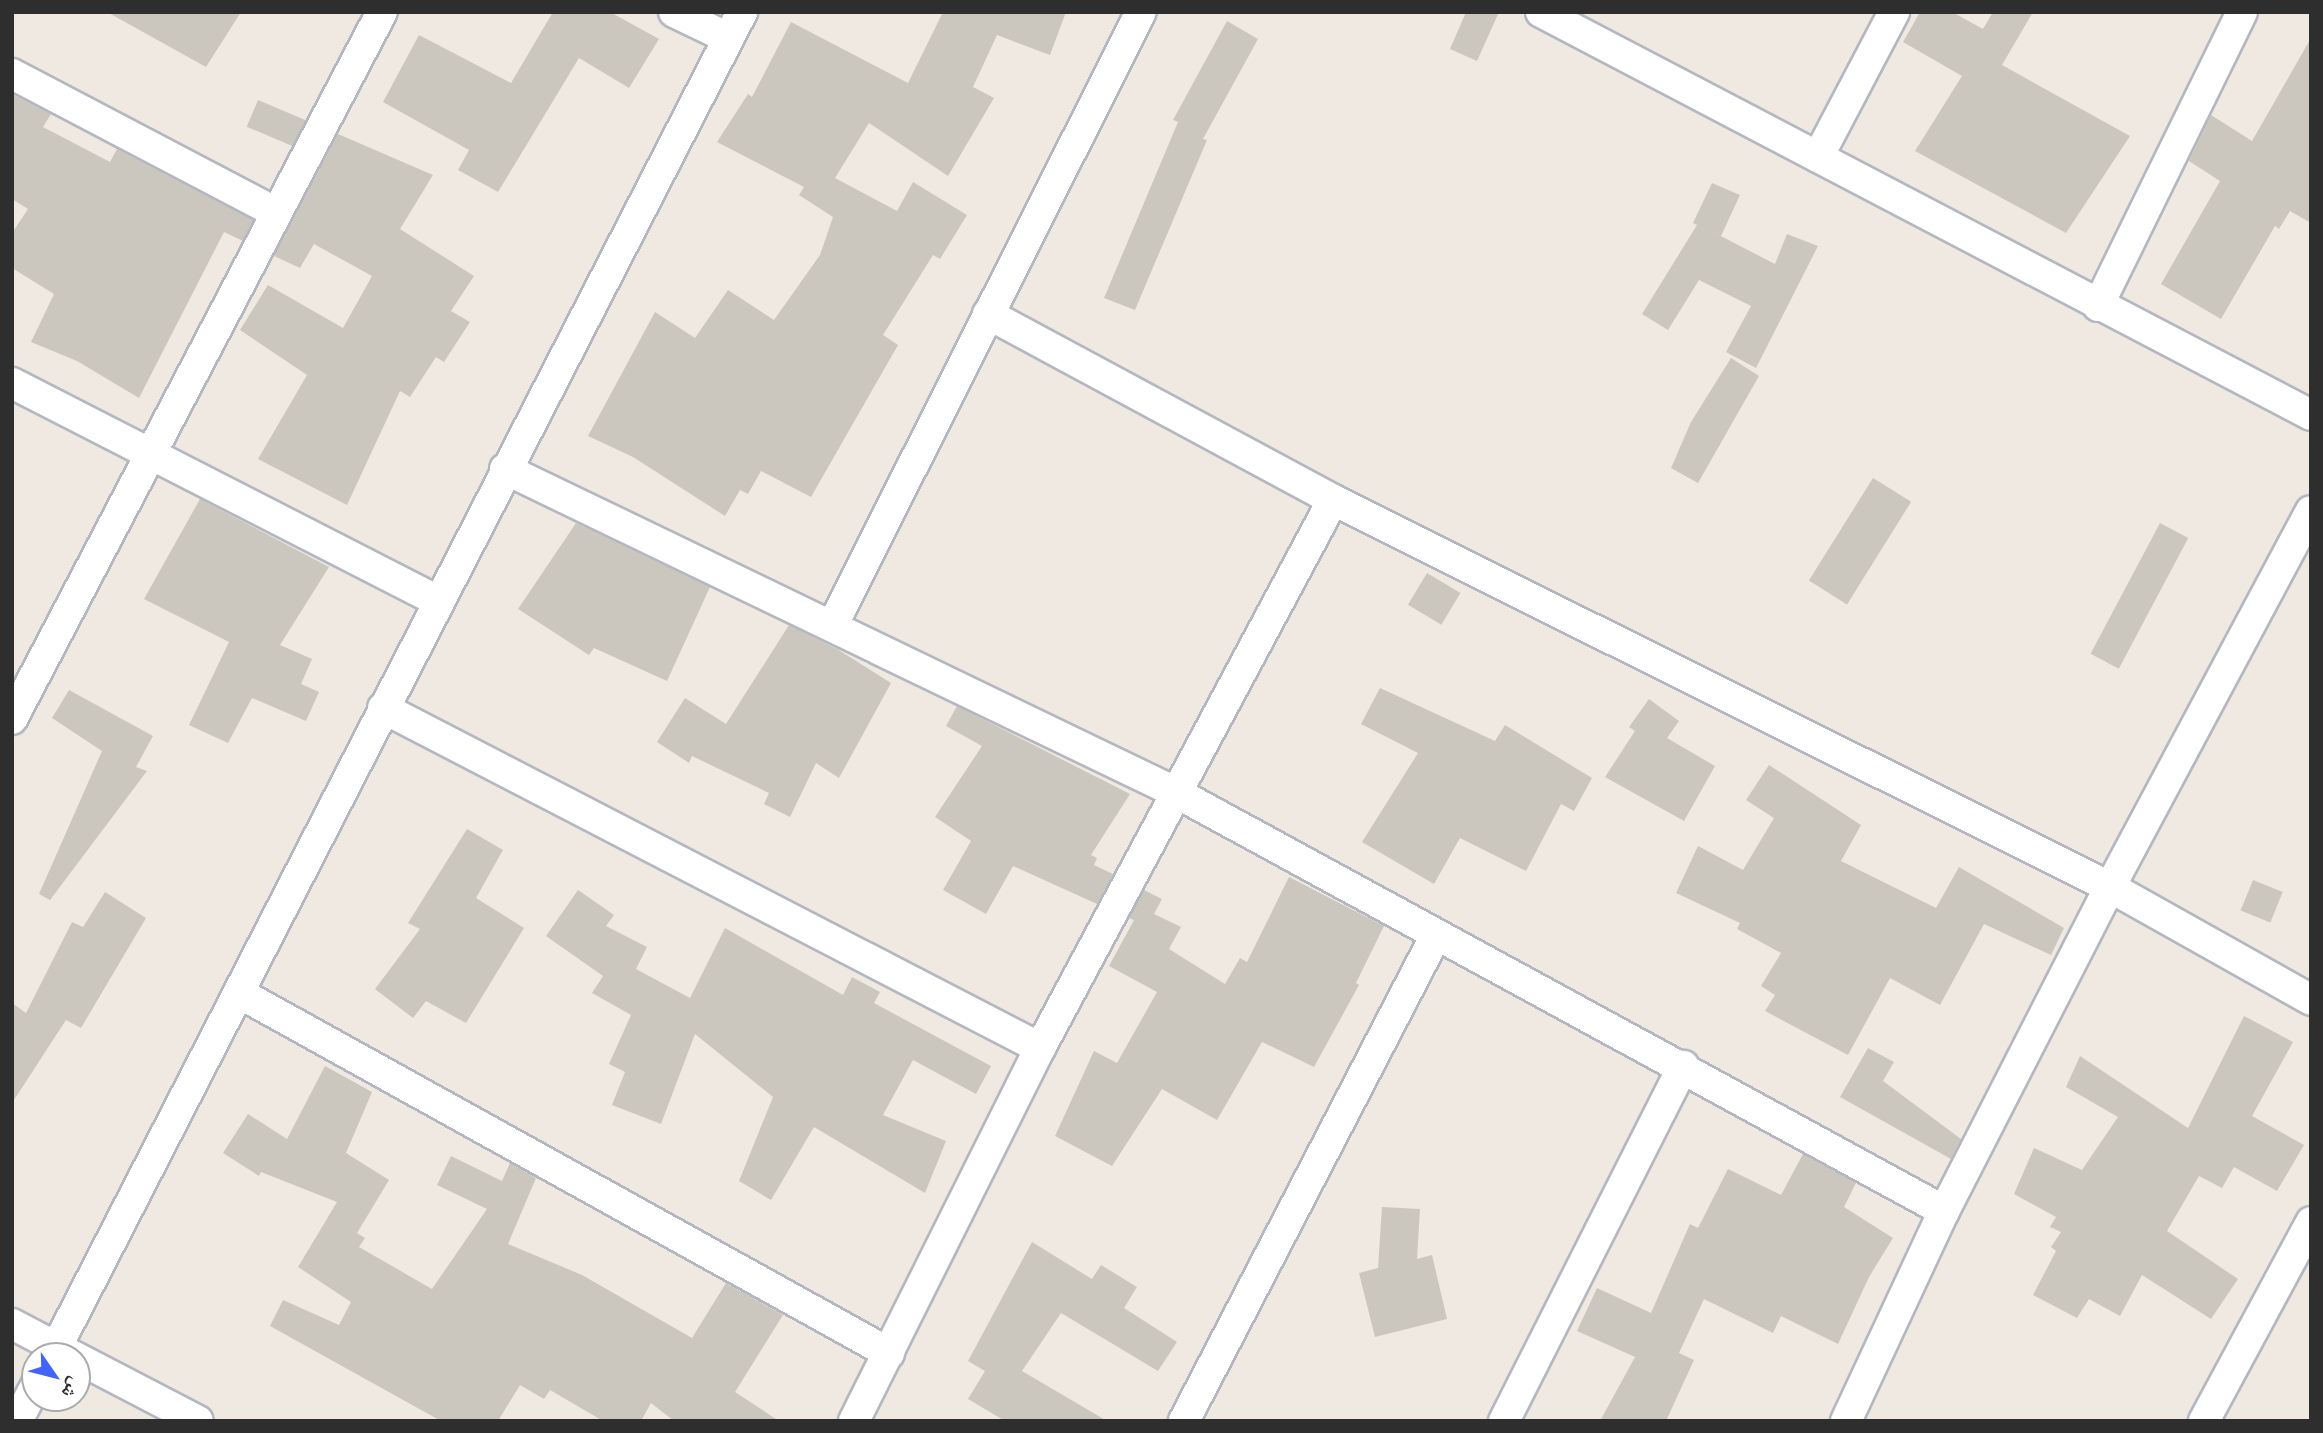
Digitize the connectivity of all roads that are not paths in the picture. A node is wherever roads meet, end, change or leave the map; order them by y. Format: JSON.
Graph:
{"nodes":[{"id":1,"x":383,"y":12,"type":"edge"},
{"id":2,"x":674,"y":12,"type":"edge"},
{"id":3,"x":742,"y":12,"type":"edge"},
{"id":4,"x":1141,"y":12,"type":"edge"},
{"id":5,"x":1541,"y":12,"type":"edge"},
{"id":6,"x":1894,"y":12,"type":"edge"},
{"id":7,"x":2242,"y":12,"type":"edge"},
{"id":8,"x":728,"y":38,"type":"junction"},
{"id":9,"x":12,"y":74,"type":"edge"},
{"id":10,"x":1818,"y":156,"type":"junction"},
{"id":11,"x":275,"y":212,"type":"junction"},
{"id":12,"x":2098,"y":306,"type":"junction"},
{"id":13,"x":988,"y":314,"type":"junction"},
{"id":14,"x":12,"y":383,"type":"edge"},
{"id":15,"x":2311,"y":415,"type":"edge"},
{"id":16,"x":150,"y":454,"type":"junction"},
{"id":17,"x":505,"y":469,"type":"junction"},
{"id":18,"x":1333,"y":500,"type":"junction"},
{"id":19,"x":2311,"y":511,"type":"edge"},
{"id":20,"x":438,"y":601,"type":"junction"},
{"id":21,"x":832,"y":626,"type":"junction"},
{"id":22,"x":383,"y":708,"type":"junction"},
{"id":23,"x":12,"y":719,"type":"edge"},
{"id":24,"x":1175,"y":792,"type":"junction"},
{"id":25,"x":2110,"y":887,"type":"junction"},
{"id":26,"x":1436,"y":935,"type":"junction"},
{"id":27,"x":241,"y":994,"type":"junction"},
{"id":28,"x":2311,"y":1000,"type":"edge"},
{"id":29,"x":1040,"y":1048,"type":"junction"},
{"id":30,"x":1683,"y":1066,"type":"junction"},
{"id":31,"x":1944,"y":1211,"type":"junction"},
{"id":32,"x":2311,"y":1222,"type":"edge"},
{"id":33,"x":12,"y":1324,"type":"edge"},
{"id":34,"x":44,"y":1342,"type":"edge"},
{"id":35,"x":71,"y":1342,"type":"edge"},
{"id":36,"x":889,"y":1353,"type":"junction"},
{"id":37,"x":91,"y":1367,"type":"edge"},
{"id":38,"x":1192,"y":1418,"type":"edge"},
{"id":39,"x":198,"y":1421,"type":"edge"},
{"id":40,"x":854,"y":1421,"type":"edge"},
{"id":41,"x":1504,"y":1421,"type":"edge"},
{"id":42,"x":1846,"y":1421,"type":"edge"},
{"id":43,"x":2204,"y":1421,"type":"edge"}],
"edges":[{"from":1,"to":11,"type":"street"},
{"from":2,"to":8,"type":"street"},
{"from":3,"to":8,"type":"street"},
{"from":4,"to":13,"type":"street"},
{"from":5,"to":10,"type":"street"},
{"from":6,"to":10,"type":"street"},
{"from":7,"to":12,"type":"street"},
{"from":8,"to":17,"type":"street"},
{"from":9,"to":11,"type":"street"},
{"from":10,"to":12,"type":"street"},
{"from":11,"to":16,"type":"street"},
{"from":12,"to":15,"type":"street"},
{"from":13,"to":18,"type":"street"},
{"from":13,"to":21,"type":"street"},
{"from":14,"to":16,"type":"street"},
{"from":16,"to":20,"type":"street"},
{"from":16,"to":23,"type":"street"},
{"from":17,"to":20,"type":"street"},
{"from":17,"to":21,"type":"street"},
{"from":18,"to":24,"type":"street"},
{"from":18,"to":25,"type":"street"},
{"from":19,"to":25,"type":"street"},
{"from":20,"to":22,"type":"street"},
{"from":21,"to":24,"type":"street"},
{"from":22,"to":27,"type":"street"},
{"from":22,"to":29,"type":"street"},
{"from":24,"to":26,"type":"street"},
{"from":24,"to":29,"type":"street"},
{"from":25,"to":28,"type":"street"},
{"from":25,"to":31,"type":"street"},
{"from":26,"to":30,"type":"street"},
{"from":26,"to":38,"type":"street"},
{"from":27,"to":35,"type":"street"},
{"from":27,"to":36,"type":"street"},
{"from":29,"to":36,"type":"street"},
{"from":30,"to":31,"type":"street"},
{"from":30,"to":41,"type":"street"},
{"from":31,"to":42,"type":"street"},
{"from":32,"to":43,"type":"street"},
{"from":33,"to":34,"type":"street"},
{"from":36,"to":40,"type":"street"},
{"from":37,"to":39,"type":"street"}]}
